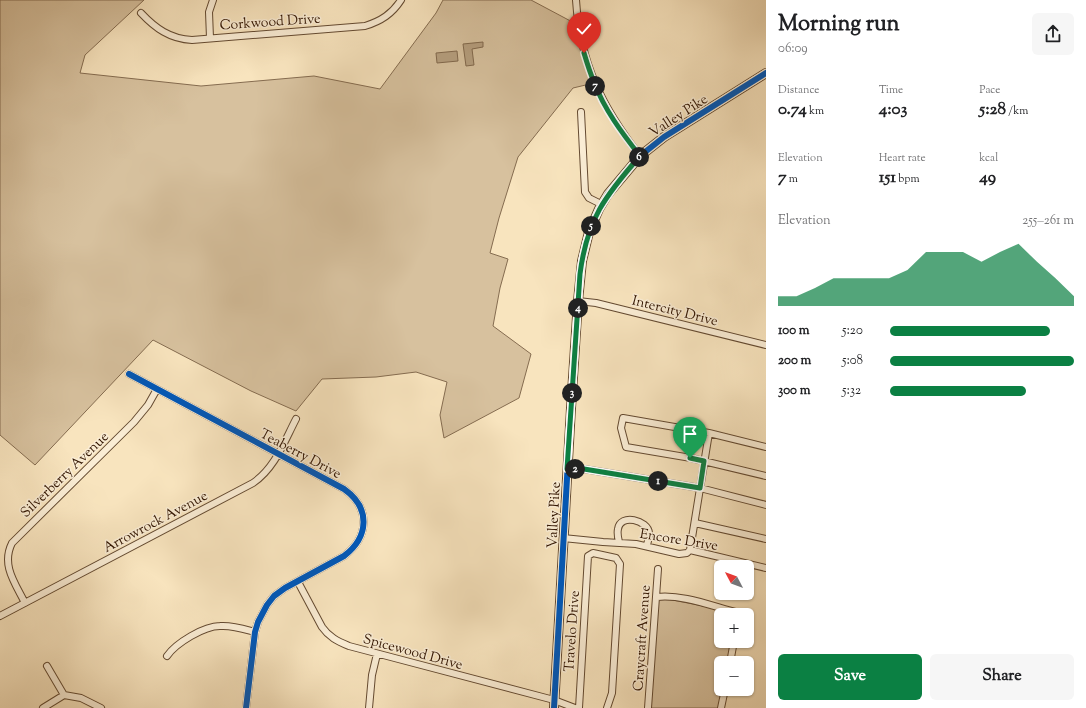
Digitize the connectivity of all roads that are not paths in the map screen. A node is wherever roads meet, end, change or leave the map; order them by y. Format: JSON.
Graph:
{"nodes":[{"id":1,"x":213,"y":0,"type":"edge"},
{"id":2,"x":401,"y":0,"type":"edge"},
{"id":3,"x":576,"y":0,"type":"edge"},
{"id":4,"x":141,"y":13,"type":"dead end"},
{"id":5,"x":210,"y":38,"type":"junction"},
{"id":6,"x":766,"y":73,"type":"edge"},
{"id":7,"x":581,"y":112,"type":"dead end"},
{"id":8,"x":640,"y":156,"type":"junction"},
{"id":9,"x":602,"y":204,"type":"junction"},
{"id":10,"x":578,"y":301,"type":"junction"},
{"id":11,"x":766,"y":345,"type":"edge"},
{"id":12,"x":129,"y":374,"type":"dead end"},
{"id":13,"x":158,"y":389,"type":"junction"},
{"id":14,"x":296,"y":419,"type":"dead end"},
{"id":15,"x":709,"y":433,"type":"junction"},
{"id":16,"x":766,"y":447,"type":"edge"},
{"id":17,"x":278,"y":454,"type":"junction"},
{"id":18,"x":704,"y":461,"type":"junction"},
{"id":19,"x":567,"y":469,"type":"junction"},
{"id":20,"x":766,"y":476,"type":"edge"},
{"id":21,"x":700,"y":488,"type":"junction"},
{"id":22,"x":766,"y":505,"type":"edge"},
{"id":23,"x":696,"y":523,"type":"junction"},
{"id":24,"x":563,"y":538,"type":"junction"},
{"id":25,"x":766,"y":539,"type":"edge"},
{"id":26,"x":619,"y":542,"type":"junction"},
{"id":27,"x":647,"y":546,"type":"junction"},
{"id":28,"x":690,"y":550,"type":"junction"},
{"id":29,"x":766,"y":568,"type":"edge"},
{"id":30,"x":658,"y":569,"type":"dead end"},
{"id":31,"x":298,"y":582,"type":"junction"},
{"id":32,"x":657,"y":597,"type":"junction"},
{"id":33,"x":25,"y":603,"type":"junction"},
{"id":34,"x":717,"y":608,"type":"edge"},
{"id":35,"x":0,"y":616,"type":"edge"},
{"id":36,"x":255,"y":632,"type":"junction"},
{"id":37,"x":377,"y":654,"type":"junction"},
{"id":38,"x":166,"y":656,"type":"dead end"},
{"id":39,"x":47,"y":666,"type":"dead end"},
{"id":40,"x":64,"y":695,"type":"junction"},
{"id":41,"x":724,"y":696,"type":"edge"},
{"id":42,"x":554,"y":704,"type":"edge"},
{"id":43,"x":43,"y":708,"type":"edge"},
{"id":44,"x":101,"y":708,"type":"edge"},
{"id":45,"x":246,"y":708,"type":"edge"},
{"id":46,"x":369,"y":708,"type":"edge"},
{"id":47,"x":575,"y":708,"type":"edge"},
{"id":48,"x":579,"y":708,"type":"edge"},
{"id":49,"x":607,"y":708,"type":"edge"},
{"id":50,"x":648,"y":708,"type":"edge"},
{"id":51,"x":721,"y":708,"type":"edge"}],
"edges":[{"from":1,"to":5,"type":"street"},
{"from":2,"to":5,"type":"street","name":"Corkwood Drive"},
{"from":3,"to":8,"type":"street"},
{"from":4,"to":5,"type":"street","name":"Corkwood Drive"},
{"from":6,"to":8,"type":"street","name":"Valley Pike"},
{"from":7,"to":9,"type":"street"},
{"from":8,"to":9,"type":"street","name":"Valley Pike"},
{"from":9,"to":10,"type":"street","name":"Valley Pike"},
{"from":10,"to":11,"type":"street","name":"Intercity Drive"},
{"from":10,"to":19,"type":"street","name":"Valley Pike"},
{"from":12,"to":13,"type":"street","name":"Teaberry Drive"},
{"from":13,"to":17,"type":"street","name":"Teaberry Drive"},
{"from":13,"to":33,"type":"street","name":"Silverberry Avenue"},
{"from":14,"to":17,"type":"street","name":"Arrowrock Avenue"},
{"from":15,"to":16,"type":"street"},
{"from":15,"to":18,"type":"street"},
{"from":15,"to":18,"type":"street"},
{"from":17,"to":31,"type":"street","name":"Teaberry Drive"},
{"from":17,"to":33,"type":"street","name":"Arrowrock Avenue"},
{"from":18,"to":20,"type":"street"},
{"from":18,"to":21,"type":"street"},
{"from":19,"to":21,"type":"street"},
{"from":19,"to":24,"type":"street","name":"Valley Pike"},
{"from":21,"to":22,"type":"street"},
{"from":21,"to":23,"type":"street"},
{"from":23,"to":25,"type":"street"},
{"from":23,"to":28,"type":"street"},
{"from":24,"to":26,"type":"street","name":"Encore Drive"},
{"from":24,"to":42,"type":"street","name":"Valley Pike"},
{"from":26,"to":27,"type":"street","name":"Encore Drive"},
{"from":26,"to":27,"type":"street"},
{"from":27,"to":28,"type":"street","name":"Encore Drive"},
{"from":28,"to":29,"type":"street","name":"Encore Drive"},
{"from":30,"to":32,"type":"street","name":"Craycraft Avenue"},
{"from":31,"to":36,"type":"street","name":"Teaberry Drive"},
{"from":31,"to":37,"type":"street","name":"Spicewood Drive"},
{"from":32,"to":34,"type":"street"},
{"from":32,"to":50,"type":"street","name":"Craycraft Avenue"},
{"from":33,"to":35,"type":"street","name":"Arrowrock Avenue"},
{"from":36,"to":38,"type":"street"},
{"from":36,"to":45,"type":"street","name":"Teaberry Drive"},
{"from":37,"to":42,"type":"street","name":"Spicewood Drive"},
{"from":37,"to":46,"type":"street"},
{"from":39,"to":40,"type":"street"},
{"from":40,"to":43,"type":"street"},
{"from":40,"to":44,"type":"street"},
{"from":41,"to":51,"type":"street"},
{"from":42,"to":47,"type":"street","name":"Spicewood Drive"},
{"from":48,"to":49,"type":"street","name":"Travelo Drive"}]}
